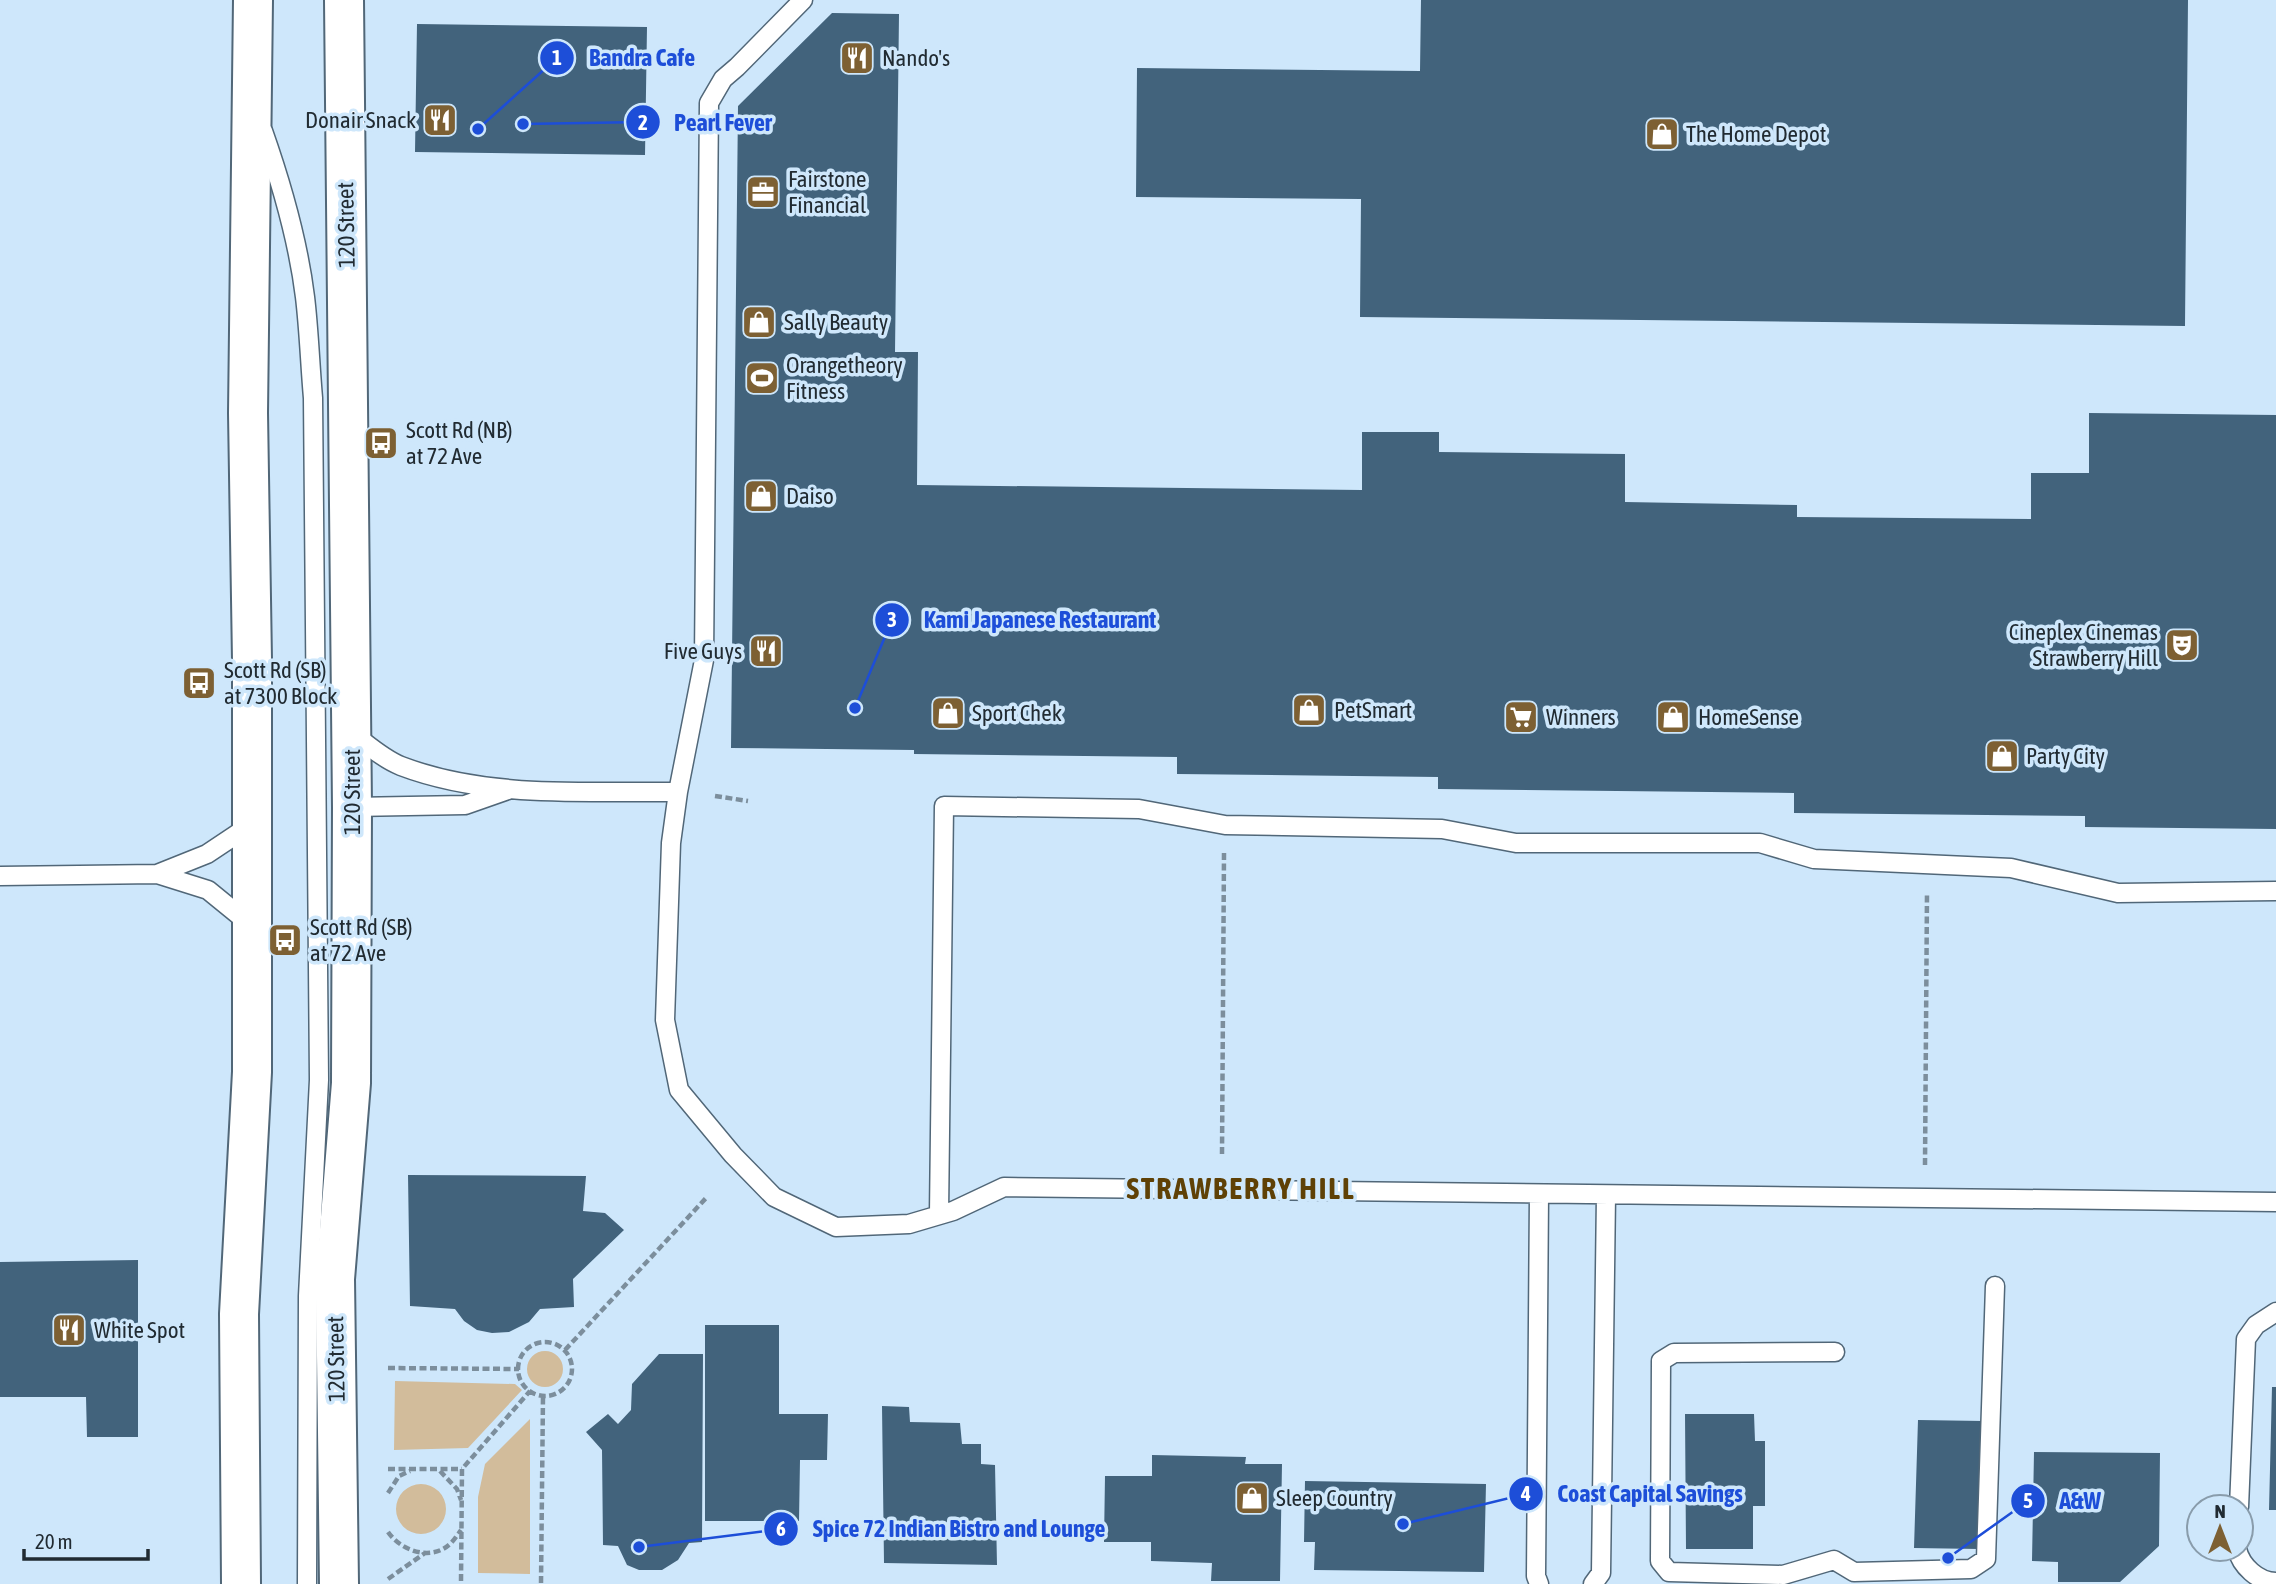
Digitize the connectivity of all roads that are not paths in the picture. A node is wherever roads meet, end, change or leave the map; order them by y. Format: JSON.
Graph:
{"nodes":[{"id":1,"x":253,"y":0,"type":"edge"},
{"id":2,"x":344,"y":0,"type":"edge"},
{"id":3,"x":803,"y":0,"type":"edge"},
{"id":4,"x":251,"y":69,"type":"junction"},
{"id":5,"x":352,"y":733,"type":"junction"},
{"id":6,"x":508,"y":790,"type":"junction"},
{"id":7,"x":678,"y":792,"type":"junction"},
{"id":8,"x":352,"y":807,"type":"junction"},
{"id":9,"x":252,"y":823,"type":"junction"},
{"id":10,"x":157,"y":874,"type":"junction"},
{"id":11,"x":0,"y":876,"type":"edge"},
{"id":12,"x":2276,"y":891,"type":"edge"},
{"id":13,"x":252,"y":926,"type":"junction"},
{"id":14,"x":1539,"y":1194,"type":"junction"},
{"id":15,"x":1606,"y":1195,"type":"junction"},
{"id":16,"x":2276,"y":1202,"type":"edge"},
{"id":17,"x":939,"y":1214,"type":"junction"},
{"id":18,"x":1996,"y":1286,"type":"dead end"},
{"id":19,"x":2276,"y":1312,"type":"edge"},
{"id":20,"x":1835,"y":1352,"type":"dead end"},
{"id":21,"x":2240,"y":1493,"type":"edge"},
{"id":22,"x":2244,"y":1563,"type":"edge"},
{"id":23,"x":2276,"y":1582,"type":"edge"},
{"id":24,"x":241,"y":1584,"type":"edge"},
{"id":25,"x":307,"y":1584,"type":"edge"},
{"id":26,"x":340,"y":1584,"type":"edge"},
{"id":27,"x":1539,"y":1584,"type":"edge"},
{"id":28,"x":1593,"y":1584,"type":"edge"}],
"edges":[{"from":1,"to":4,"type":"main road"},
{"from":2,"to":5,"type":"main road","name":"120 Street"},
{"from":3,"to":7,"type":"lane"},
{"from":4,"to":9,"type":"main road"},
{"from":4,"to":25,"type":"lane"},
{"from":5,"to":6,"type":"lane"},
{"from":5,"to":8,"type":"main road","name":"120 Street"},
{"from":6,"to":7,"type":"lane"},
{"from":6,"to":8,"type":"lane"},
{"from":7,"to":17,"type":"lane"},
{"from":8,"to":26,"type":"main road","name":"120 Street"},
{"from":9,"to":10,"type":"lane"},
{"from":9,"to":13,"type":"main road"},
{"from":10,"to":11,"type":"lane"},
{"from":10,"to":13,"type":"lane"},
{"from":12,"to":17,"type":"lane"},
{"from":13,"to":24,"type":"main road"},
{"from":14,"to":15,"type":"lane"},
{"from":14,"to":17,"type":"lane"},
{"from":14,"to":27,"type":"lane"},
{"from":15,"to":16,"type":"lane"},
{"from":15,"to":28,"type":"lane"},
{"from":18,"to":20,"type":"lane"},
{"from":19,"to":21,"type":"lane"},
{"from":22,"to":23,"type":"lane"}]}
